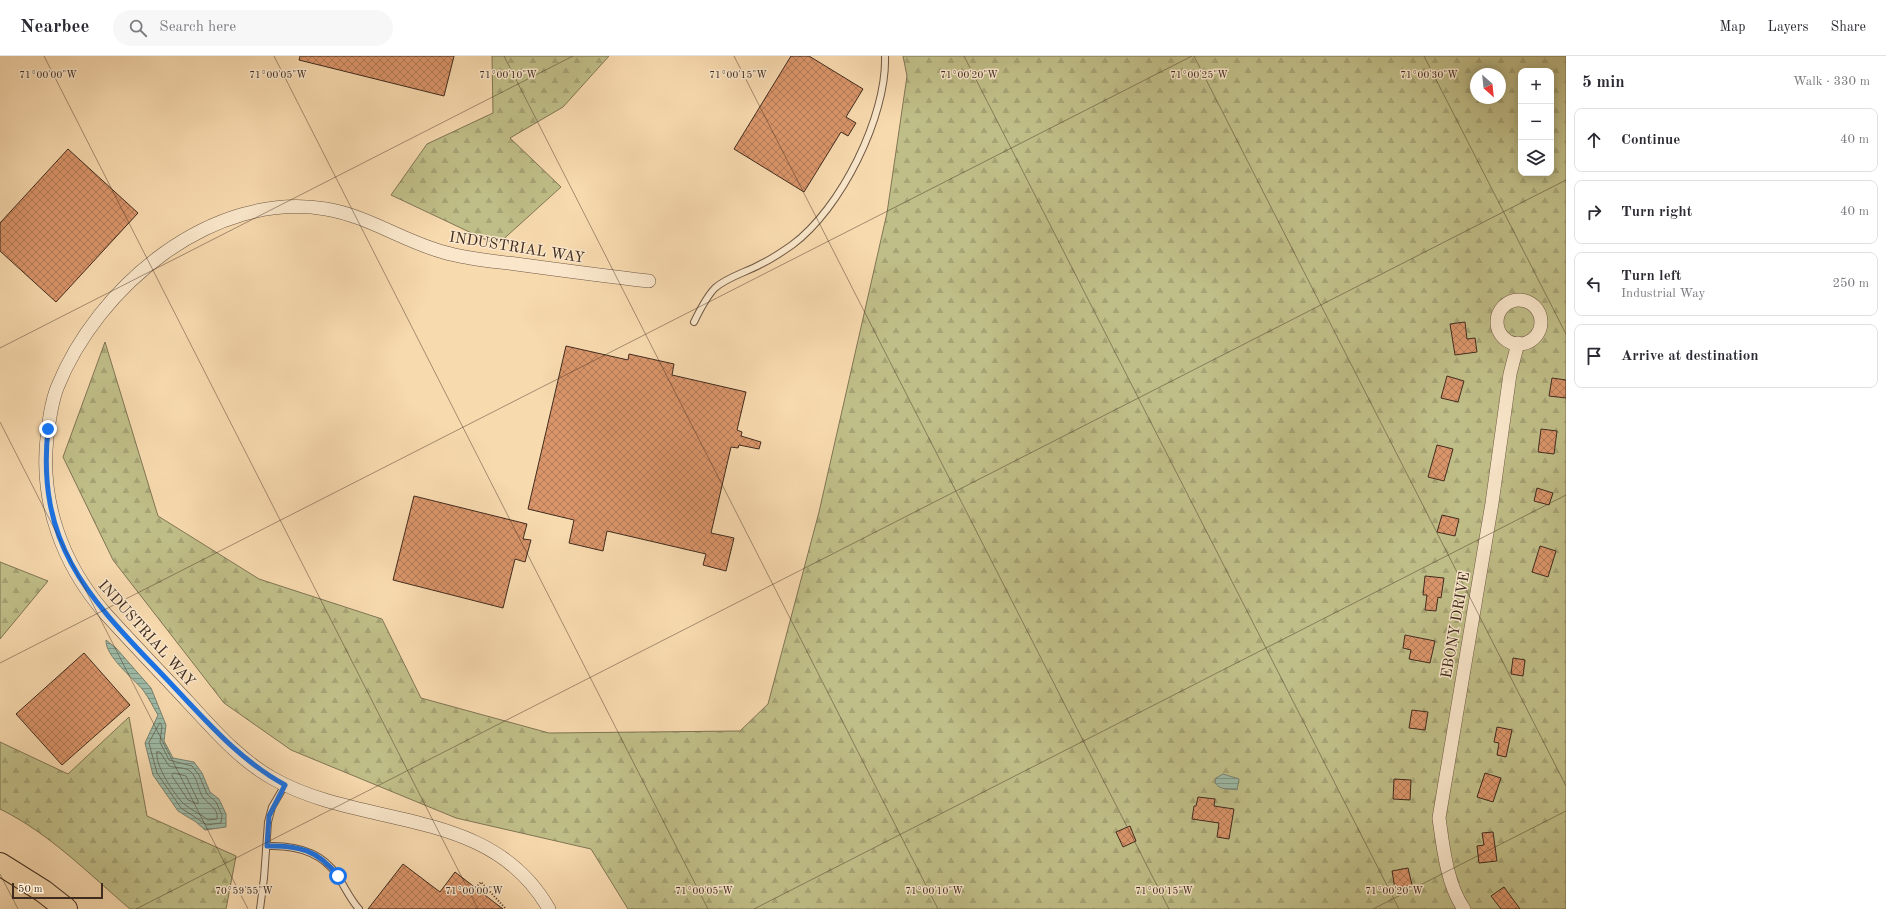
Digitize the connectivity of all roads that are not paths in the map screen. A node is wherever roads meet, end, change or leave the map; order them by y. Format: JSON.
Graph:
{"nodes":[{"id":1,"x":885,"y":56,"type":"edge"},
{"id":2,"x":649,"y":281,"type":"dead end"},
{"id":3,"x":694,"y":322,"type":"dead end"},
{"id":4,"x":1518,"y":343,"type":"dead end"},
{"id":5,"x":285,"y":785,"type":"junction"},
{"id":6,"x":267,"y":846,"type":"junction"},
{"id":7,"x":0,"y":864,"type":"edge"},
{"id":8,"x":66,"y":909,"type":"edge"},
{"id":9,"x":260,"y":909,"type":"edge"},
{"id":10,"x":359,"y":909,"type":"edge"},
{"id":11,"x":549,"y":909,"type":"edge"},
{"id":12,"x":1464,"y":909,"type":"edge"}],
"edges":[{"from":1,"to":3,"type":"lane"},
{"from":2,"to":5,"type":"street","name":"INDUSTRIAL WAY"},
{"from":4,"to":12,"type":"street","name":"EBONY DRIVE"},
{"from":5,"to":6,"type":"lane"},
{"from":5,"to":11,"type":"street","name":"INDUSTRIAL WAY"},
{"from":6,"to":9,"type":"lane"},
{"from":6,"to":10,"type":"lane"},
{"from":7,"to":8,"type":"highway"}]}
